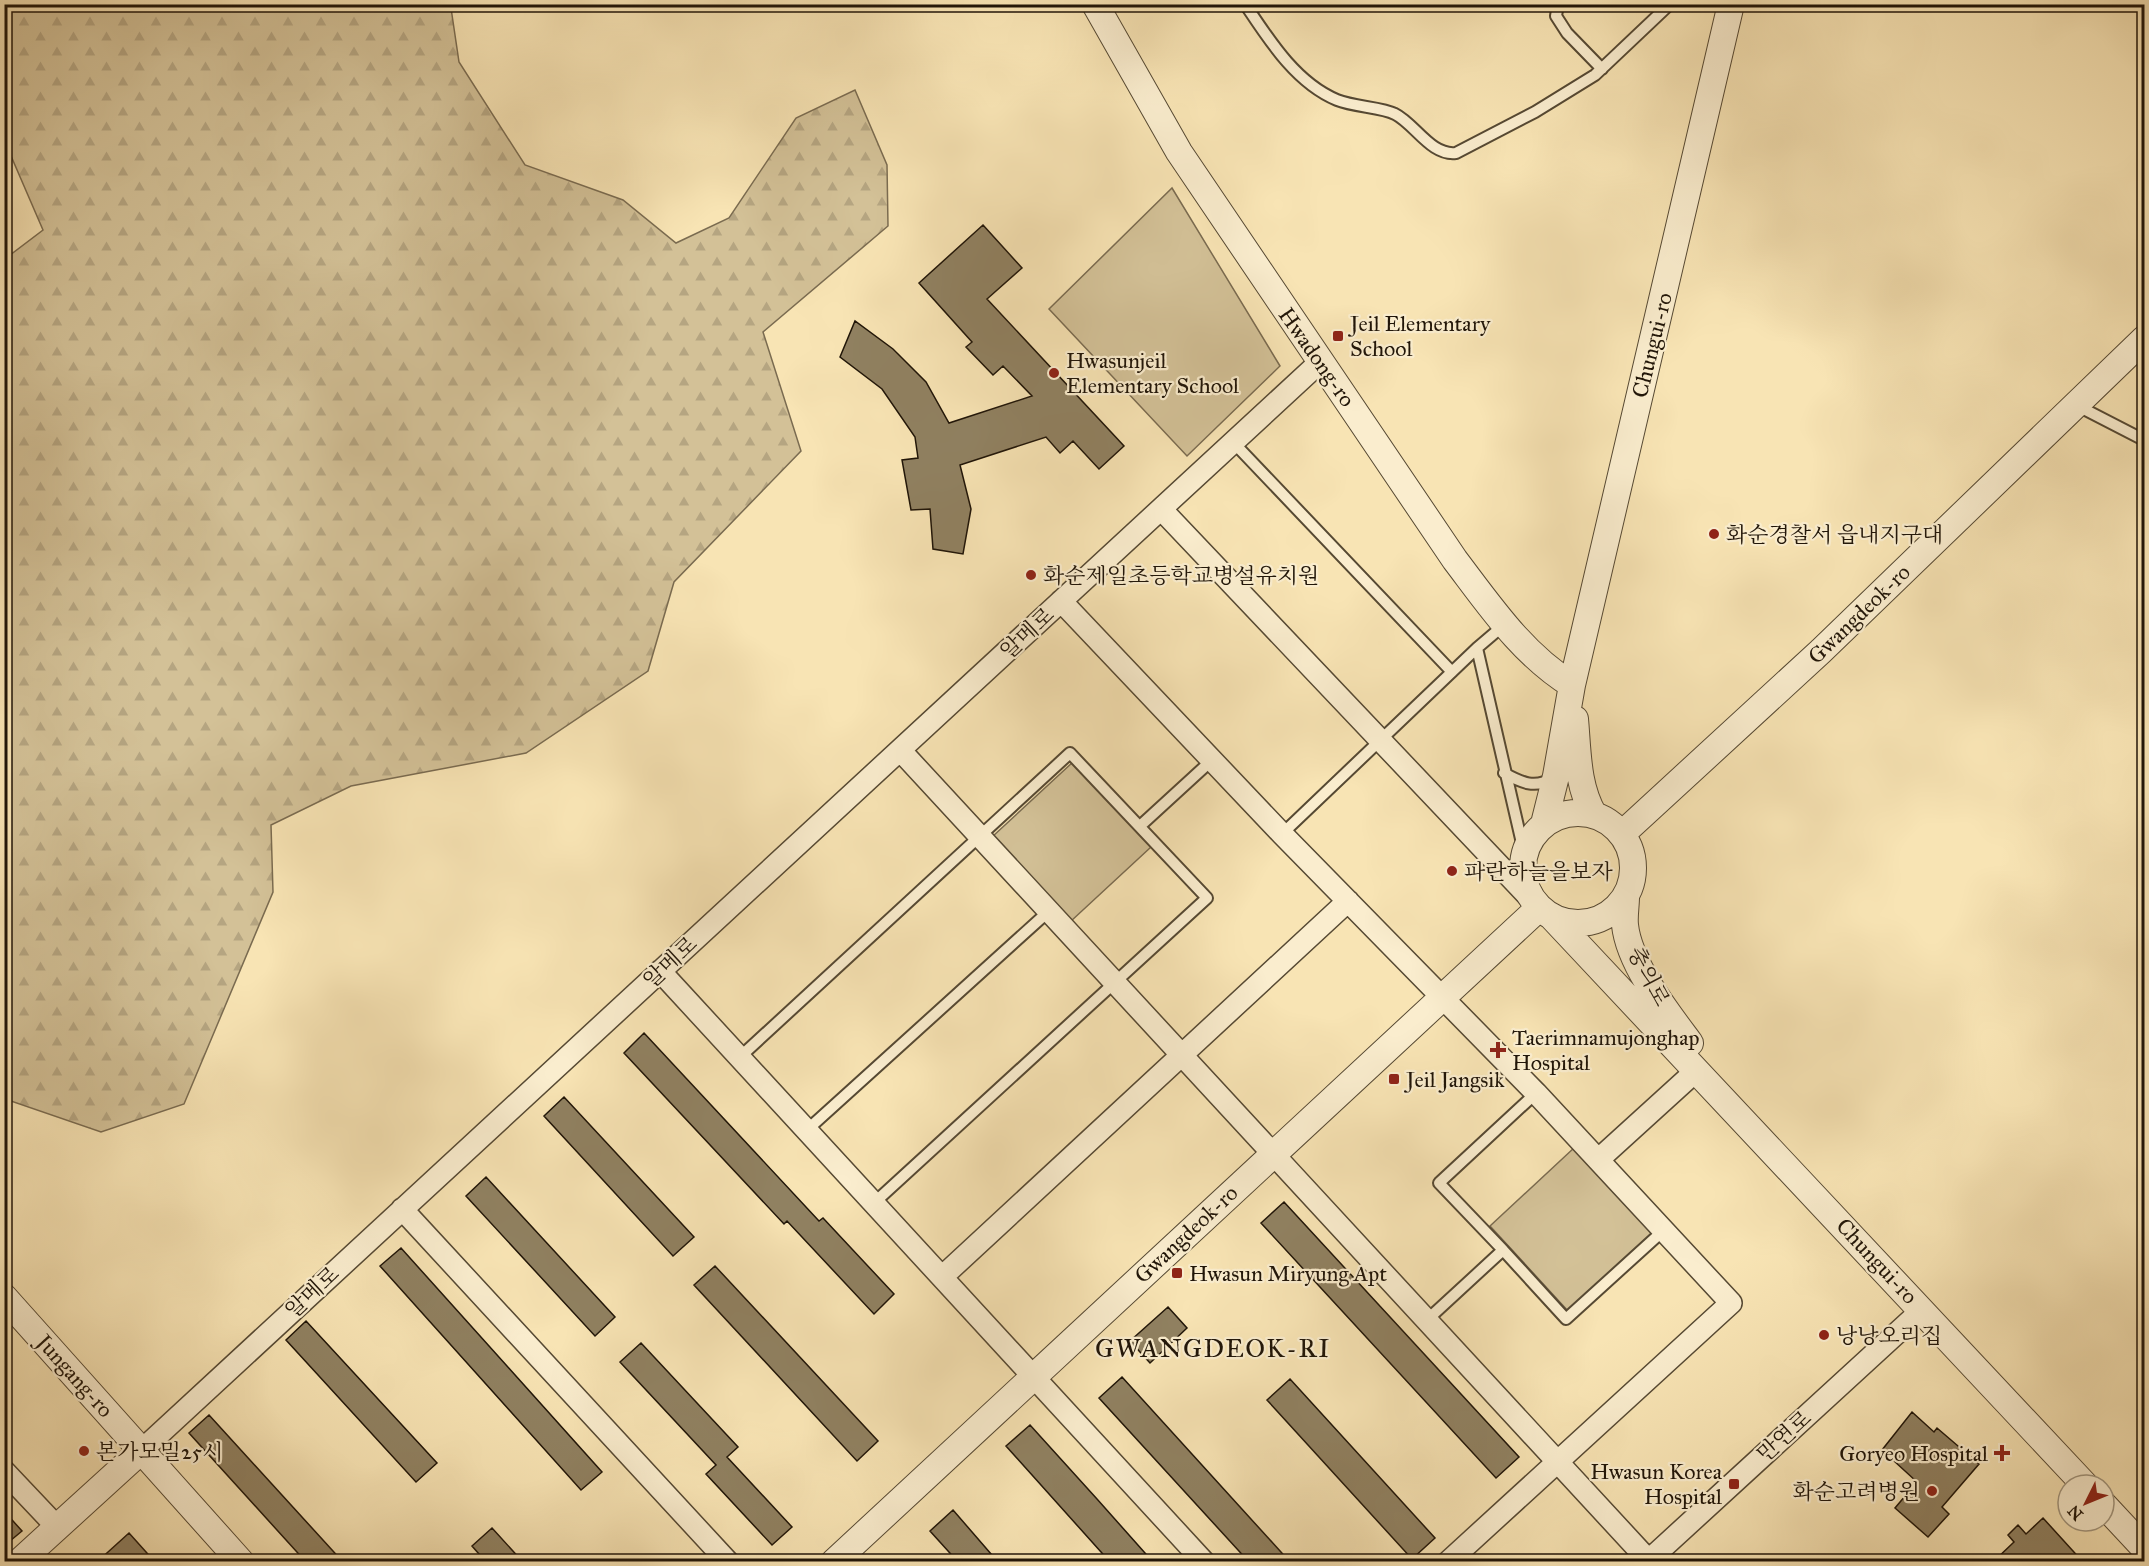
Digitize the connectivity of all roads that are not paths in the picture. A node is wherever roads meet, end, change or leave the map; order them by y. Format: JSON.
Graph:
{"nodes":[{"id":1,"x":1095,"y":4,"type":"edge"},
{"id":2,"x":1245,"y":4,"type":"edge"},
{"id":3,"x":1558,"y":4,"type":"edge"},
{"id":4,"x":1670,"y":4,"type":"edge"},
{"id":5,"x":1731,"y":4,"type":"edge"},
{"id":6,"x":1602,"y":69,"type":"junction"},
{"id":7,"x":2145,"y":339,"type":"edge"},
{"id":8,"x":1320,"y":362,"type":"junction"},
{"id":9,"x":2076,"y":405,"type":"junction"},
{"id":10,"x":2145,"y":440,"type":"edge"},
{"id":11,"x":1233,"y":442,"type":"junction"},
{"id":12,"x":1161,"y":508,"type":"junction"},
{"id":13,"x":1061,"y":601,"type":"junction"},
{"id":14,"x":1504,"y":625,"type":"junction"},
{"id":15,"x":1477,"y":648,"type":"junction"},
{"id":16,"x":1452,"y":672,"type":"junction"},
{"id":17,"x":1572,"y":685,"type":"junction"},
{"id":18,"x":1381,"y":740,"type":"junction"},
{"id":19,"x":900,"y":750,"type":"junction"},
{"id":20,"x":1212,"y":760,"type":"junction"},
{"id":21,"x":1505,"y":776,"type":"junction"},
{"id":22,"x":1556,"y":776,"type":"junction"},
{"id":23,"x":1594,"y":815,"type":"junction"},
{"id":24,"x":1544,"y":824,"type":"junction"},
{"id":25,"x":1140,"y":826,"type":"junction"},
{"id":26,"x":1282,"y":834,"type":"junction"},
{"id":27,"x":1622,"y":834,"type":"junction"},
{"id":28,"x":980,"y":837,"type":"junction"},
{"id":29,"x":1524,"y":852,"type":"junction"},
{"id":30,"x":1626,"y":897,"type":"junction"},
{"id":31,"x":1348,"y":901,"type":"junction"},
{"id":32,"x":1541,"y":908,"type":"junction"},
{"id":33,"x":1049,"y":911,"type":"junction"},
{"id":34,"x":660,"y":971,"type":"junction"},
{"id":35,"x":1115,"y":982,"type":"junction"},
{"id":36,"x":1444,"y":996,"type":"junction"},
{"id":37,"x":1182,"y":1055,"type":"junction"},
{"id":38,"x":740,"y":1057,"type":"junction"},
{"id":39,"x":1697,"y":1070,"type":"junction"},
{"id":40,"x":1536,"y":1093,"type":"junction"},
{"id":41,"x":1742,"y":1117,"type":"junction"},
{"id":42,"x":807,"y":1130,"type":"junction"},
{"id":43,"x":1274,"y":1154,"type":"junction"},
{"id":44,"x":1598,"y":1160,"type":"junction"},
{"id":45,"x":874,"y":1203,"type":"junction"},
{"id":46,"x":402,"y":1209,"type":"junction"},
{"id":47,"x":1664,"y":1230,"type":"junction"},
{"id":48,"x":1503,"y":1250,"type":"junction"},
{"id":49,"x":942,"y":1277,"type":"junction"},
{"id":50,"x":4,"y":1297,"type":"edge"},
{"id":51,"x":1922,"y":1310,"type":"junction"},
{"id":52,"x":1427,"y":1320,"type":"junction"},
{"id":53,"x":1033,"y":1376,"type":"junction"},
{"id":54,"x":142,"y":1450,"type":"junction"},
{"id":55,"x":1557,"y":1461,"type":"junction"},
{"id":56,"x":4,"y":1471,"type":"edge"},
{"id":57,"x":2074,"y":1473,"type":"edge"},
{"id":58,"x":2116,"y":1518,"type":"edge"},
{"id":59,"x":57,"y":1527,"type":"junction"},
{"id":60,"x":2145,"y":1548,"type":"edge"},
{"id":61,"x":1649,"y":1561,"type":"edge"},
{"id":62,"x":19,"y":1562,"type":"edge"},
{"id":63,"x":241,"y":1562,"type":"edge"},
{"id":64,"x":728,"y":1562,"type":"edge"},
{"id":65,"x":834,"y":1562,"type":"edge"},
{"id":66,"x":1204,"y":1562,"type":"edge"},
{"id":67,"x":1448,"y":1562,"type":"edge"}],
"edges":[{"from":1,"to":8,"type":"street","name":"Hwadong-ro"},
{"from":2,"to":6,"type":"lane"},
{"from":3,"to":6,"type":"lane"},
{"from":4,"to":6,"type":"lane"},
{"from":5,"to":17,"type":"street","name":"Chungui-ro"},
{"from":7,"to":9,"type":"street","name":"Gwangdeok-ro"},
{"from":8,"to":11,"type":"street","name":"알메로"},
{"from":8,"to":14,"type":"street","name":"Hwadong-ro"},
{"from":9,"to":10,"type":"lane"},
{"from":9,"to":27,"type":"street","name":"Gwangdeok-ro"},
{"from":11,"to":12,"type":"street","name":"알메로"},
{"from":11,"to":16,"type":"lane"},
{"from":12,"to":13,"type":"street","name":"알메로"},
{"from":12,"to":18,"type":"street"},
{"from":13,"to":19,"type":"street","name":"알메로"},
{"from":13,"to":20,"type":"street"},
{"from":14,"to":15,"type":"lane"},
{"from":14,"to":17,"type":"street","name":"Hwadong-ro"},
{"from":15,"to":16,"type":"lane"},
{"from":15,"to":21,"type":"lane"},
{"from":16,"to":18,"type":"lane"},
{"from":17,"to":22,"type":"street"},
{"from":17,"to":23,"type":"street"},
{"from":18,"to":26,"type":"lane"},
{"from":18,"to":32,"type":"street"},
{"from":19,"to":28,"type":"street"},
{"from":19,"to":34,"type":"street","name":"알메로"},
{"from":20,"to":25,"type":"lane"},
{"from":20,"to":26,"type":"street"},
{"from":21,"to":22,"type":"lane"},
{"from":21,"to":29,"type":"lane"},
{"from":22,"to":24,"type":"street"},
{"from":23,"to":24,"type":"street"},
{"from":23,"to":27,"type":"street"},
{"from":24,"to":29,"type":"street"},
{"from":25,"to":28,"type":"lane"},
{"from":25,"to":35,"type":"lane"},
{"from":26,"to":31,"type":"street"},
{"from":27,"to":30,"type":"street"},
{"from":28,"to":33,"type":"street"},
{"from":28,"to":38,"type":"lane"},
{"from":29,"to":32,"type":"street"},
{"from":30,"to":32,"type":"street"},
{"from":30,"to":41,"type":"street","name":"충의로"},
{"from":31,"to":36,"type":"street"},
{"from":31,"to":37,"type":"street"},
{"from":32,"to":36,"type":"street","name":"Gwangdeok-ro"},
{"from":32,"to":39,"type":"street","name":"충의로"},
{"from":33,"to":35,"type":"street"},
{"from":33,"to":42,"type":"lane"},
{"from":34,"to":38,"type":"street"},
{"from":34,"to":46,"type":"street","name":"알메로"},
{"from":35,"to":37,"type":"street"},
{"from":35,"to":45,"type":"lane"},
{"from":36,"to":40,"type":"street"},
{"from":36,"to":43,"type":"street","name":"Gwangdeok-ro"},
{"from":37,"to":43,"type":"street"},
{"from":37,"to":49,"type":"street"},
{"from":38,"to":42,"type":"street"},
{"from":39,"to":41,"type":"street","name":"충의로"},
{"from":39,"to":44,"type":"street"},
{"from":40,"to":44,"type":"street"},
{"from":40,"to":48,"type":"lane"},
{"from":41,"to":51,"type":"street","name":"Chungui-ro"},
{"from":42,"to":45,"type":"street"},
{"from":43,"to":52,"type":"street"},
{"from":43,"to":53,"type":"street","name":"Gwangdeok-ro"},
{"from":44,"to":47,"type":"street"},
{"from":45,"to":49,"type":"street"},
{"from":46,"to":54,"type":"street","name":"알메로"},
{"from":46,"to":64,"type":"street"},
{"from":47,"to":48,"type":"lane"},
{"from":47,"to":55,"type":"street"},
{"from":48,"to":52,"type":"lane"},
{"from":49,"to":53,"type":"street"},
{"from":50,"to":54,"type":"street","name":"Jungang-ro"},
{"from":51,"to":57,"type":"street","name":"Chungui-ro"},
{"from":51,"to":61,"type":"street","name":"만연로"},
{"from":52,"to":55,"type":"street"},
{"from":53,"to":65,"type":"street","name":"Gwangdeok-ro"},
{"from":53,"to":66,"type":"street"},
{"from":54,"to":59,"type":"street","name":"알메로"},
{"from":54,"to":63,"type":"street","name":"Jungang-ro"},
{"from":55,"to":61,"type":"street"},
{"from":55,"to":67,"type":"street"},
{"from":56,"to":59,"type":"street"},
{"from":58,"to":60,"type":"street"},
{"from":59,"to":62,"type":"street","name":"알메로"}]}
